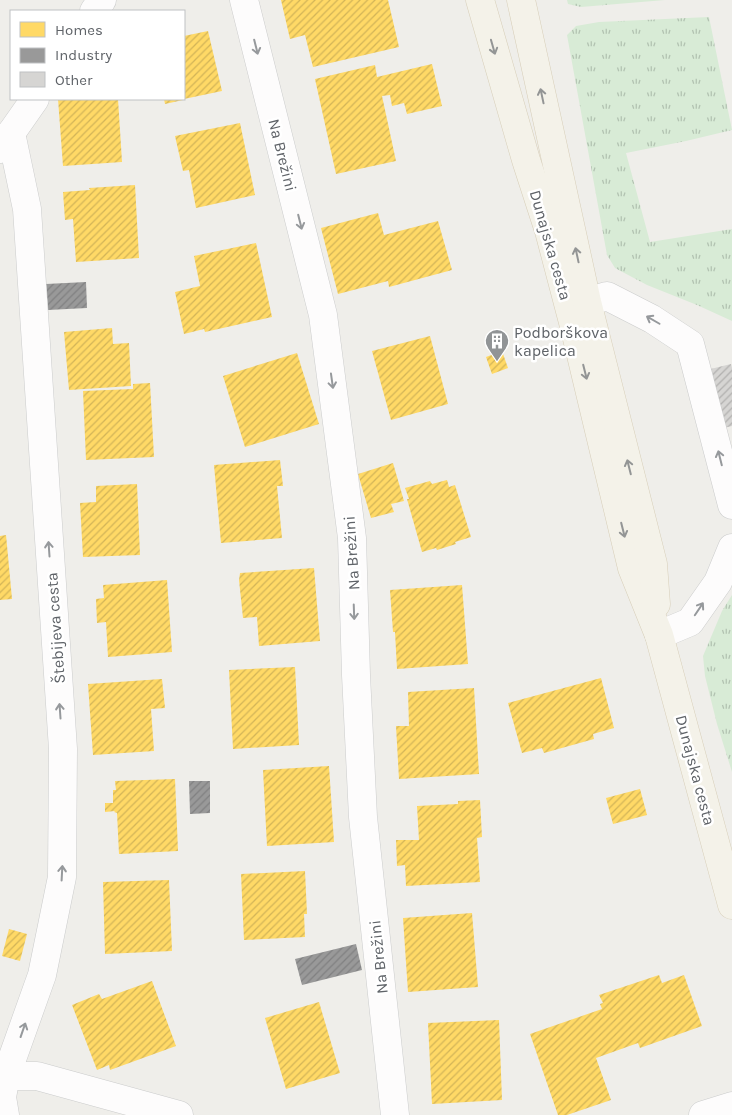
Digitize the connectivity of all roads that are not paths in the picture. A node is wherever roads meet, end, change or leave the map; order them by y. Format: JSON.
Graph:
{"nodes":[{"id":1,"x":244,"y":0,"type":"edge"},
{"id":2,"x":480,"y":0,"type":"edge"},
{"id":3,"x":521,"y":0,"type":"edge"},
{"id":4,"x":34,"y":100,"type":"edge"},
{"id":5,"x":6,"y":141,"type":"edge"},
{"id":6,"x":587,"y":302,"type":"junction"},
{"id":7,"x":732,"y":505,"type":"edge"},
{"id":8,"x":732,"y":548,"type":"edge"},
{"id":9,"x":659,"y":635,"type":"junction"},
{"id":10,"x":732,"y":905,"type":"edge"},
{"id":11,"x":3,"y":1076,"type":"edge"},
{"id":12,"x":732,"y":1106,"type":"edge"},
{"id":13,"x":5,"y":1115,"type":"edge"},
{"id":14,"x":179,"y":1115,"type":"edge"},
{"id":15,"x":395,"y":1115,"type":"edge"},
{"id":16,"x":703,"y":1115,"type":"edge"}],
"edges":[{"from":1,"to":15,"type":"street","name":"Na Brežini","one_way":true},
{"from":2,"to":9,"type":"main road","name":"Dunajska cesta","one_way":true},
{"from":6,"to":3,"type":"main road","name":"Dunajska cesta","one_way":true},
{"from":4,"to":5,"type":"street"},
{"from":11,"to":5,"type":"street","name":"Štebijeva cesta","one_way":true},
{"from":7,"to":6,"type":"street","one_way":true},
{"from":9,"to":6,"type":"main road","name":"Dunajska cesta","one_way":true},
{"from":9,"to":8,"type":"street","one_way":true},
{"from":9,"to":10,"type":"main road","name":"Dunajska cesta"},
{"from":11,"to":13,"type":"street","name":"Štebijeva cesta"},
{"from":11,"to":14,"type":"street"},
{"from":12,"to":16,"type":"street"}]}
